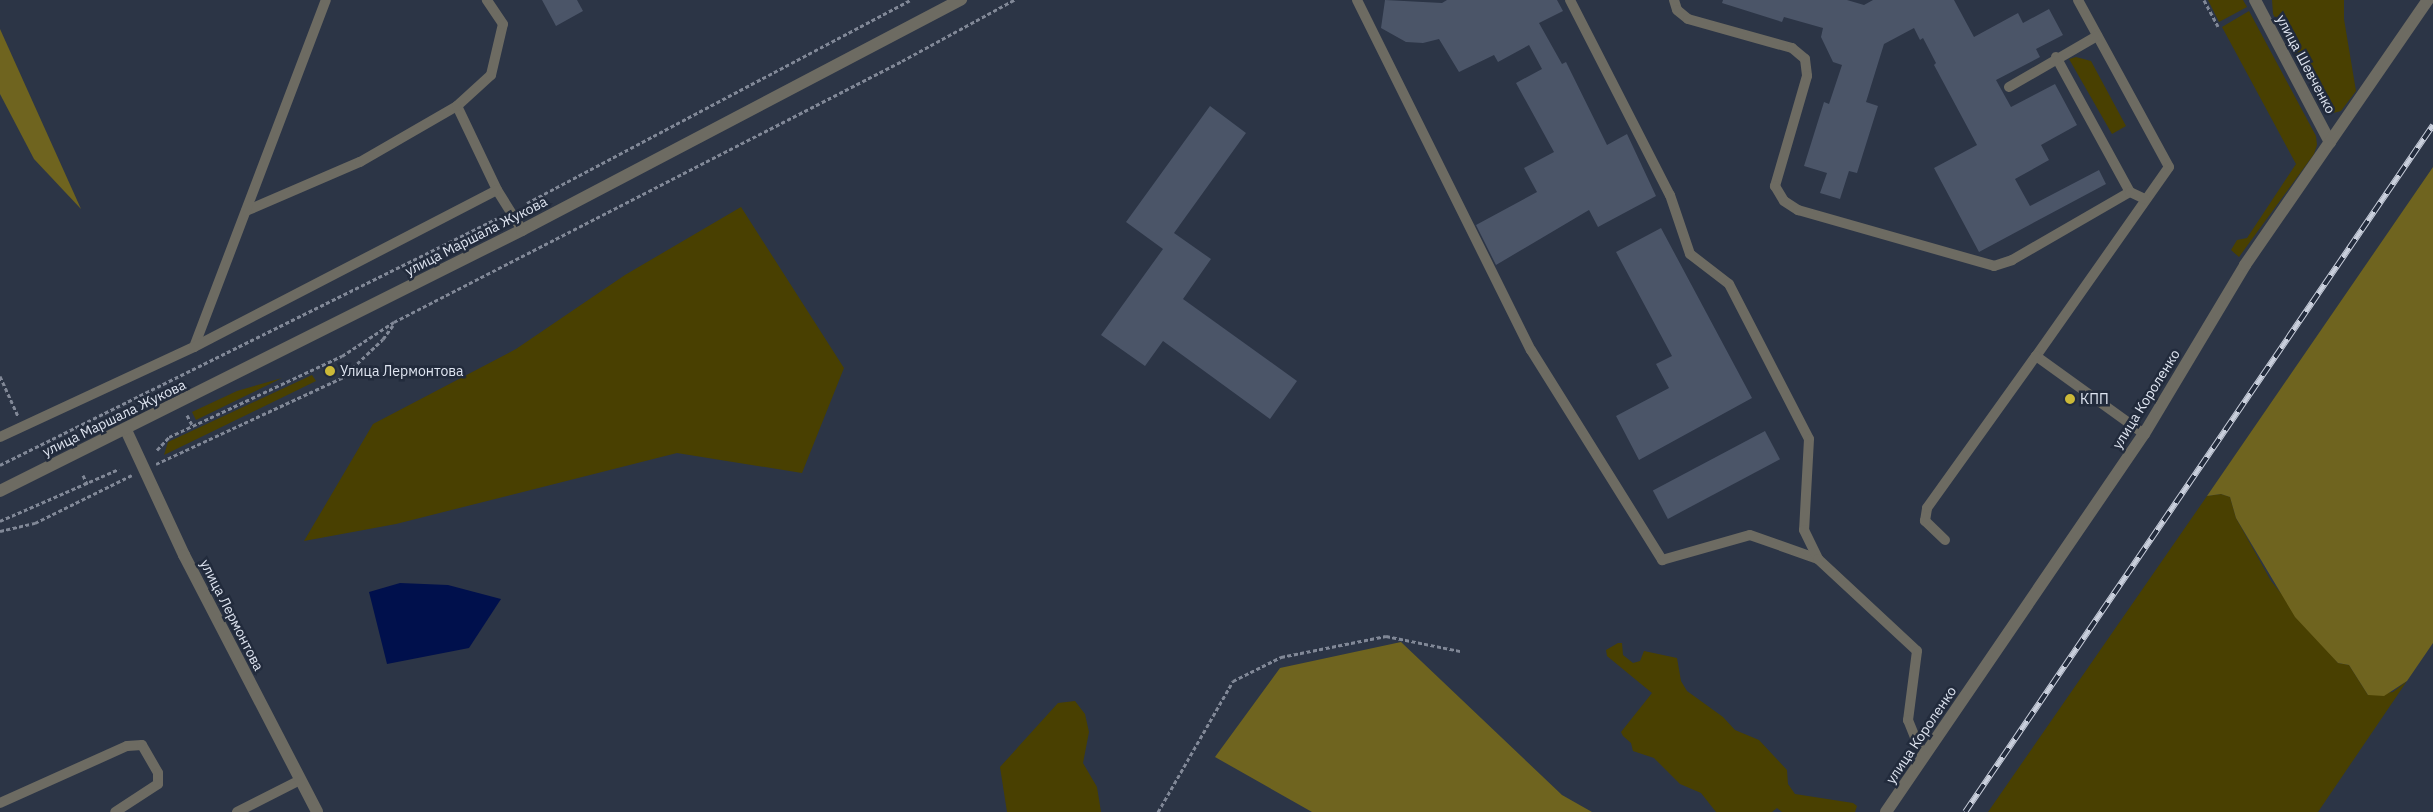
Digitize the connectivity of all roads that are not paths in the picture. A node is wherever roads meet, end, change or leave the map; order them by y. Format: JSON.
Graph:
{"nodes":[{"id":1,"x":326,"y":0,"type":"edge"},
{"id":2,"x":487,"y":0,"type":"edge"},
{"id":3,"x":961,"y":0,"type":"edge"},
{"id":4,"x":1357,"y":0,"type":"edge"},
{"id":5,"x":1570,"y":0,"type":"edge"},
{"id":6,"x":1674,"y":0,"type":"edge"},
{"id":7,"x":2078,"y":0,"type":"edge"},
{"id":8,"x":2255,"y":0,"type":"edge"},
{"id":9,"x":2428,"y":0,"type":"edge"},
{"id":10,"x":2098,"y":36,"type":"junction"},
{"id":11,"x":2056,"y":57,"type":"junction"},
{"id":12,"x":2009,"y":87,"type":"dead end"},
{"id":13,"x":457,"y":106,"type":"junction"},
{"id":14,"x":2330,"y":142,"type":"junction"},
{"id":15,"x":497,"y":190,"type":"junction"},
{"id":16,"x":2130,"y":192,"type":"junction"},
{"id":17,"x":2146,"y":200,"type":"junction"},
{"id":18,"x":246,"y":211,"type":"junction"},
{"id":19,"x":522,"y":230,"type":"junction"},
{"id":20,"x":194,"y":347,"type":"junction"},
{"id":21,"x":2036,"y":356,"type":"junction"},
{"id":22,"x":126,"y":430,"type":"junction"},
{"id":23,"x":2144,"y":434,"type":"junction"},
{"id":24,"x":0,"y":437,"type":"edge"},
{"id":25,"x":0,"y":491,"type":"edge"},
{"id":26,"x":1945,"y":540,"type":"dead end"},
{"id":27,"x":1818,"y":559,"type":"junction"},
{"id":28,"x":1923,"y":757,"type":"junction"},
{"id":29,"x":300,"y":780,"type":"junction"},
{"id":30,"x":0,"y":803,"type":"edge"},
{"id":31,"x":115,"y":812,"type":"edge"},
{"id":32,"x":237,"y":812,"type":"edge"},
{"id":33,"x":317,"y":812,"type":"edge"},
{"id":34,"x":1886,"y":812,"type":"edge"}],
"edges":[{"from":1,"to":18,"type":"lane"},
{"from":2,"to":13,"type":"lane"},
{"from":3,"to":19,"type":"street","name":"улица Маршала Жукова"},
{"from":4,"to":27,"type":"lane"},
{"from":5,"to":27,"type":"lane"},
{"from":6,"to":16,"type":"lane"},
{"from":7,"to":10,"type":"lane"},
{"from":8,"to":14,"type":"street","name":"улица Шевченко"},
{"from":9,"to":14,"type":"street","name":"улица Короленко"},
{"from":10,"to":11,"type":"lane"},
{"from":10,"to":17,"type":"lane"},
{"from":11,"to":12,"type":"lane"},
{"from":11,"to":16,"type":"lane"},
{"from":13,"to":15,"type":"lane"},
{"from":13,"to":18,"type":"lane"},
{"from":14,"to":23,"type":"street","name":"улица Короленко"},
{"from":15,"to":19,"type":"lane"},
{"from":15,"to":20,"type":"lane"},
{"from":16,"to":17,"type":"lane"},
{"from":17,"to":21,"type":"lane"},
{"from":18,"to":20,"type":"lane"},
{"from":19,"to":22,"type":"street","name":"улица Маршала Жукова"},
{"from":20,"to":24,"type":"lane"},
{"from":21,"to":23,"type":"lane"},
{"from":21,"to":26,"type":"lane"},
{"from":22,"to":25,"type":"street","name":"улица Маршала Жукова"},
{"from":22,"to":29,"type":"street","name":"улица Лермонтова"},
{"from":23,"to":28,"type":"street","name":"улица Короленко"},
{"from":27,"to":28,"type":"lane"},
{"from":28,"to":34,"type":"street","name":"улица Короленко"},
{"from":29,"to":32,"type":"lane"},
{"from":29,"to":33,"type":"street","name":"улица Лермонтова"},
{"from":30,"to":31,"type":"lane"}]}
